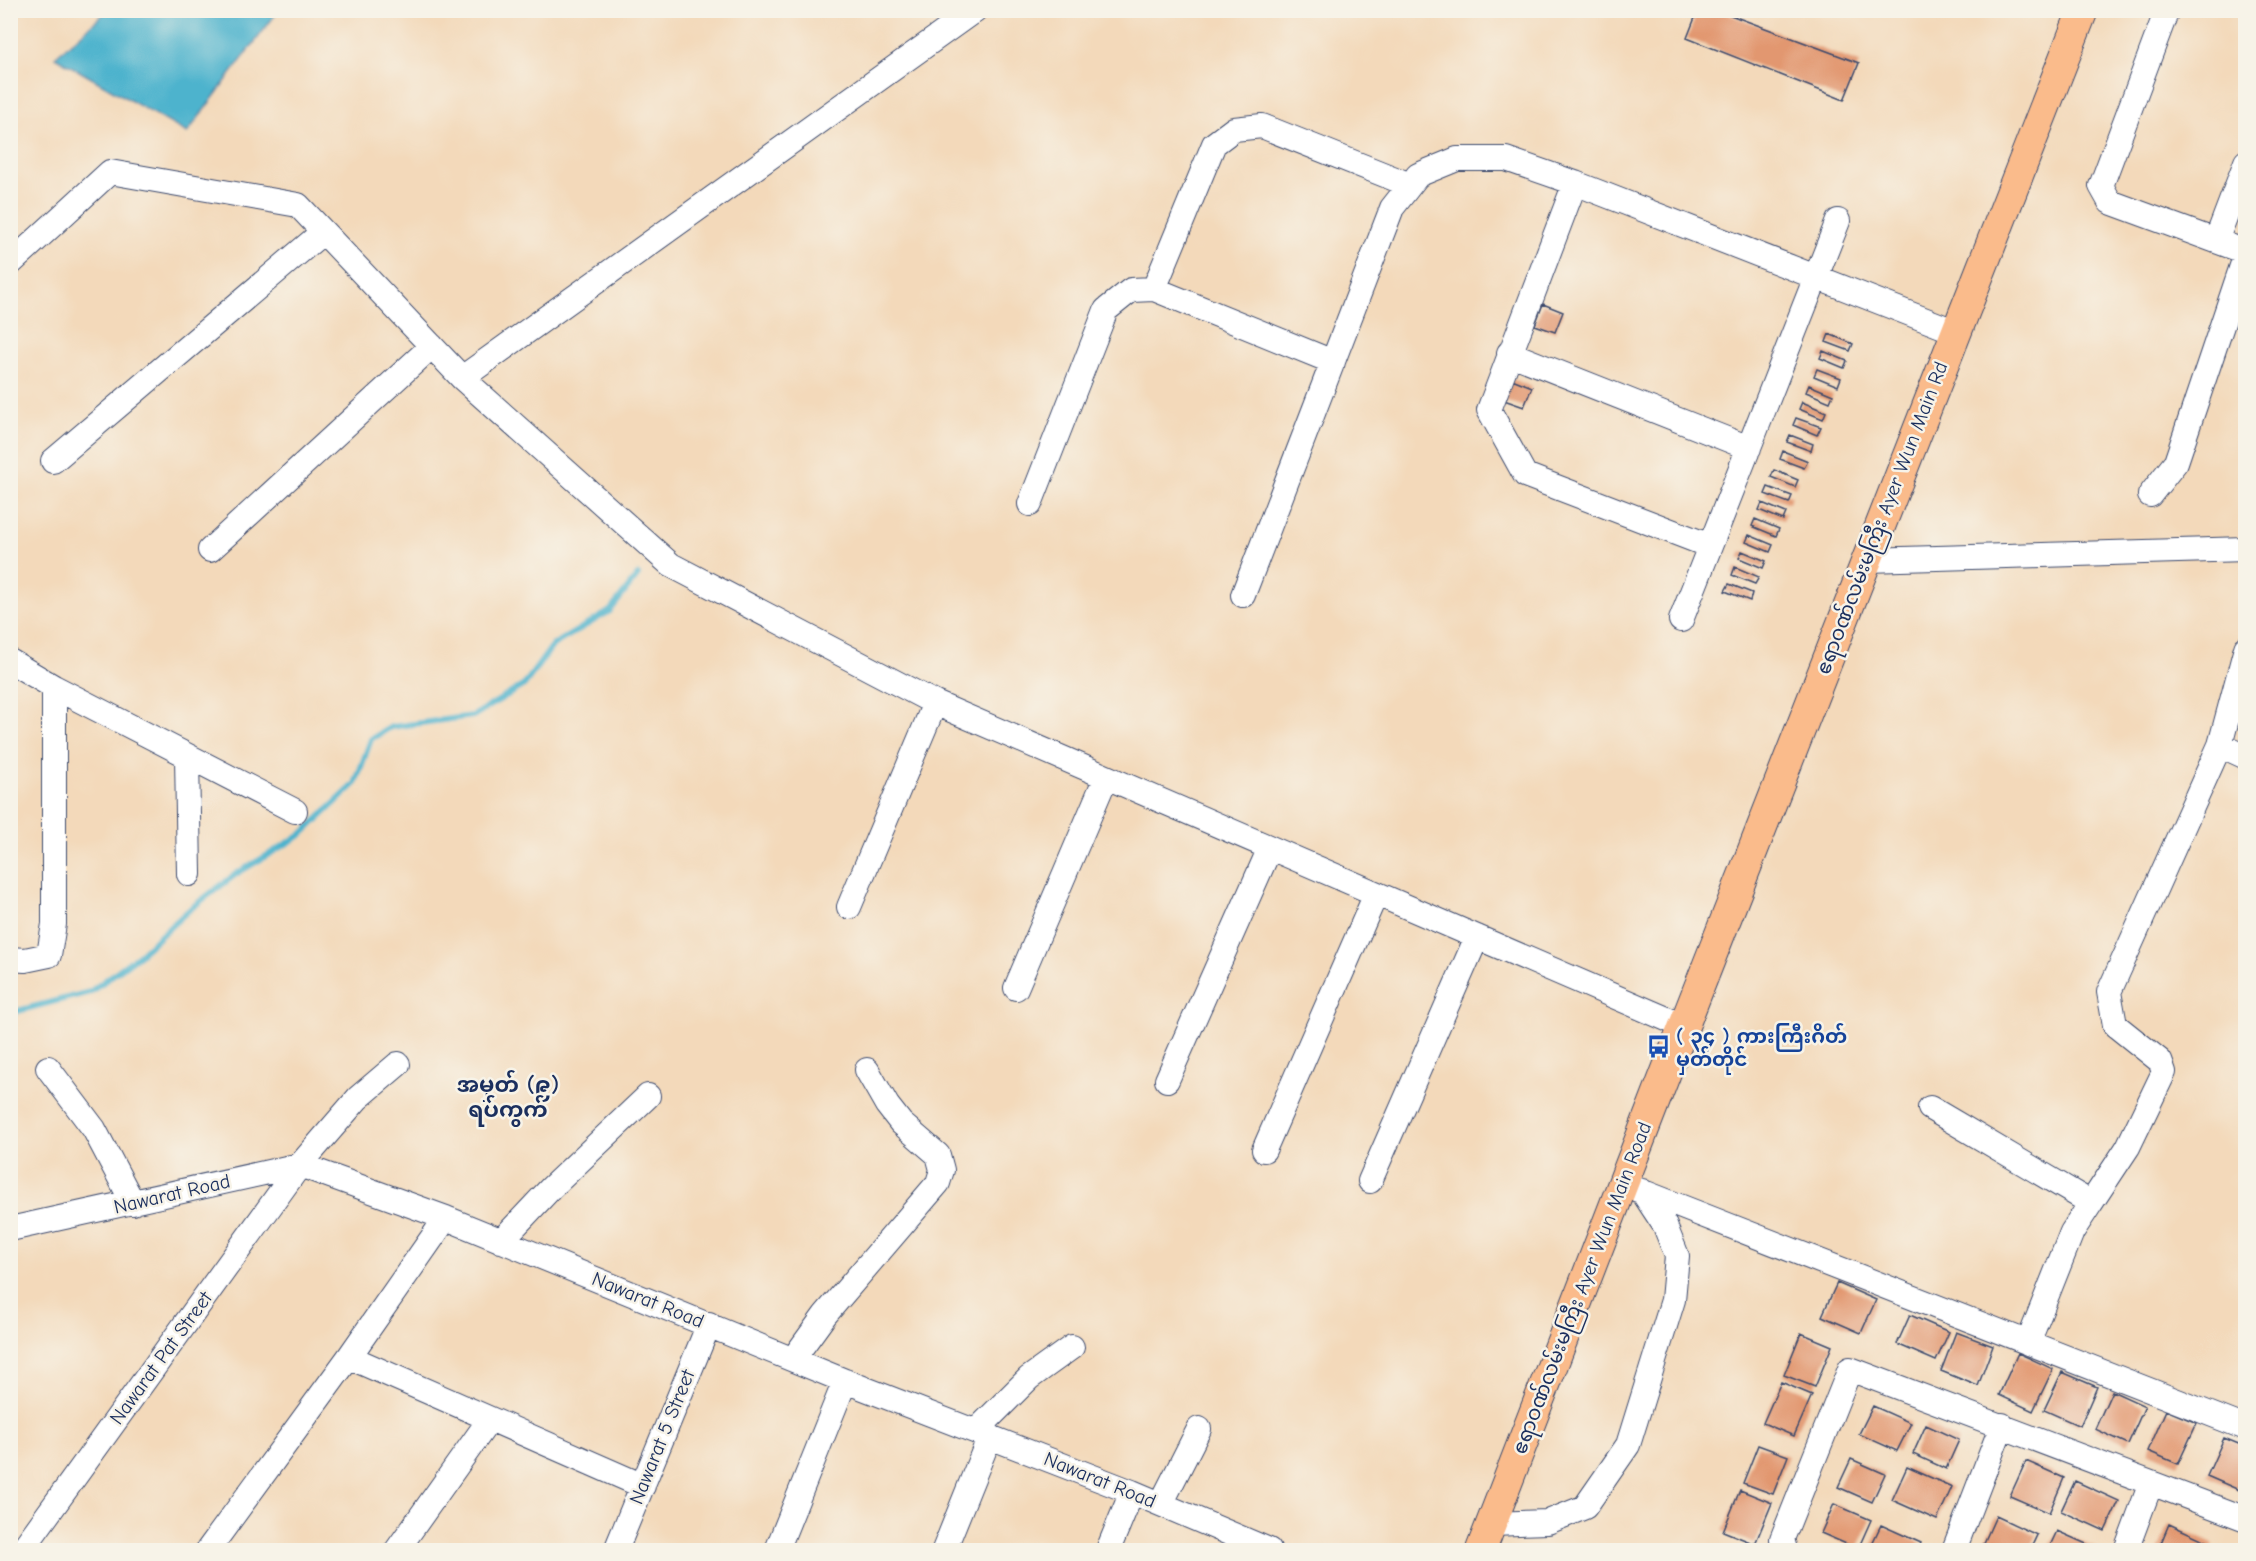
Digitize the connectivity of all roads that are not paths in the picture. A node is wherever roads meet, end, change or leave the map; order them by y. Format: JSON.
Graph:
{"nodes":[{"id":1,"x":975,"y":10,"type":"edge"},
{"id":2,"x":2083,"y":10,"type":"edge"},
{"id":3,"x":2167,"y":10,"type":"edge"},
{"id":4,"x":2246,"y":162,"type":"edge"},
{"id":5,"x":1575,"y":183,"type":"junction"},
{"id":6,"x":1410,"y":185,"type":"junction"},
{"id":7,"x":1838,"y":221,"type":"dead end"},
{"id":8,"x":323,"y":232,"type":"junction"},
{"id":9,"x":2216,"y":241,"type":"junction"},
{"id":10,"x":2246,"y":253,"type":"edge"},
{"id":11,"x":10,"y":264,"type":"edge"},
{"id":12,"x":1817,"y":277,"type":"junction"},
{"id":13,"x":1154,"y":289,"type":"junction"},
{"id":14,"x":1954,"y":331,"type":"junction"},
{"id":15,"x":432,"y":346,"type":"junction"},
{"id":16,"x":1509,"y":353,"type":"junction"},
{"id":17,"x":1332,"y":362,"type":"junction"},
{"id":18,"x":462,"y":378,"type":"junction"},
{"id":19,"x":1749,"y":448,"type":"junction"},
{"id":20,"x":53,"y":461,"type":"dead end"},
{"id":21,"x":2150,"y":495,"type":"dead end"},
{"id":22,"x":1030,"y":504,"type":"dead end"},
{"id":23,"x":1710,"y":546,"type":"junction"},
{"id":24,"x":2246,"y":549,"type":"edge"},
{"id":25,"x":210,"y":550,"type":"dead end"},
{"id":26,"x":1867,"y":560,"type":"junction"},
{"id":27,"x":1243,"y":596,"type":"dead end"},
{"id":28,"x":1681,"y":620,"type":"dead end"},
{"id":29,"x":2246,"y":648,"type":"edge"},
{"id":30,"x":10,"y":661,"type":"edge"},
{"id":31,"x":54,"y":687,"type":"junction"},
{"id":32,"x":935,"y":703,"type":"junction"},
{"id":33,"x":2220,"y":745,"type":"junction"},
{"id":34,"x":187,"y":756,"type":"junction"},
{"id":35,"x":2246,"y":757,"type":"edge"},
{"id":36,"x":1106,"y":777,"type":"junction"},
{"id":37,"x":295,"y":811,"type":"dead end"},
{"id":38,"x":1270,"y":848,"type":"junction"},
{"id":39,"x":189,"y":874,"type":"dead end"},
{"id":40,"x":1376,"y":894,"type":"junction"},
{"id":41,"x":849,"y":907,"type":"dead end"},
{"id":42,"x":1477,"y":937,"type":"junction"},
{"id":43,"x":10,"y":960,"type":"edge"},
{"id":44,"x":1017,"y":988,"type":"dead end"},
{"id":45,"x":1683,"y":1026,"type":"junction"},
{"id":46,"x":398,"y":1064,"type":"dead end"},
{"id":47,"x":48,"y":1068,"type":"dead end"},
{"id":48,"x":867,"y":1070,"type":"dead end"},
{"id":49,"x":1167,"y":1080,"type":"dead end"},
{"id":50,"x":648,"y":1096,"type":"dead end"},
{"id":51,"x":1930,"y":1108,"type":"dead end"},
{"id":52,"x":1264,"y":1150,"type":"dead end"},
{"id":53,"x":300,"y":1165,"type":"junction"},
{"id":54,"x":1370,"y":1181,"type":"dead end"},
{"id":55,"x":1632,"y":1188,"type":"junction"},
{"id":56,"x":133,"y":1203,"type":"junction"},
{"id":57,"x":2091,"y":1203,"type":"junction"},
{"id":58,"x":446,"y":1218,"type":"junction"},
{"id":59,"x":10,"y":1229,"type":"edge"},
{"id":60,"x":501,"y":1241,"type":"junction"},
{"id":61,"x":709,"y":1324,"type":"junction"},
{"id":62,"x":2028,"y":1343,"type":"junction"},
{"id":63,"x":1072,"y":1347,"type":"dead end"},
{"id":64,"x":349,"y":1357,"type":"junction"},
{"id":65,"x":793,"y":1359,"type":"junction"},
{"id":66,"x":845,"y":1381,"type":"junction"},
{"id":67,"x":490,"y":1419,"type":"junction"},
{"id":68,"x":2002,"y":1425,"type":"junction"},
{"id":69,"x":2246,"y":1428,"type":"edge"},
{"id":70,"x":1199,"y":1429,"type":"dead end"},
{"id":71,"x":983,"y":1433,"type":"junction"},
{"id":72,"x":2151,"y":1483,"type":"junction"},
{"id":73,"x":643,"y":1486,"type":"junction"},
{"id":74,"x":1132,"y":1492,"type":"junction"},
{"id":75,"x":1161,"y":1504,"type":"junction"},
{"id":76,"x":2246,"y":1519,"type":"edge"},
{"id":77,"x":1487,"y":1537,"type":"edge"},
{"id":78,"x":22,"y":1551,"type":"edge"},
{"id":79,"x":208,"y":1551,"type":"edge"},
{"id":80,"x":397,"y":1551,"type":"edge"},
{"id":81,"x":616,"y":1551,"type":"edge"},
{"id":82,"x":777,"y":1551,"type":"edge"},
{"id":83,"x":944,"y":1551,"type":"edge"},
{"id":84,"x":1108,"y":1551,"type":"edge"},
{"id":85,"x":1269,"y":1551,"type":"edge"},
{"id":86,"x":1785,"y":1551,"type":"edge"},
{"id":87,"x":1954,"y":1551,"type":"edge"},
{"id":88,"x":2126,"y":1551,"type":"edge"}],
"edges":[{"from":1,"to":18,"type":"street"},
{"from":2,"to":14,"type":"main road","name":"ဧရာဝဏ်လမ်းမကြီး Ayer Wun Main Rd"},
{"from":3,"to":9,"type":"street"},
{"from":4,"to":9,"type":"street"},
{"from":5,"to":6,"type":"street"},
{"from":5,"to":12,"type":"street"},
{"from":5,"to":16,"type":"street"},
{"from":6,"to":13,"type":"street"},
{"from":6,"to":17,"type":"street"},
{"from":7,"to":12,"type":"street"},
{"from":8,"to":11,"type":"street"},
{"from":8,"to":15,"type":"street"},
{"from":8,"to":20,"type":"street"},
{"from":9,"to":10,"type":"street"},
{"from":10,"to":21,"type":"street"},
{"from":12,"to":14,"type":"street"},
{"from":12,"to":19,"type":"street"},
{"from":13,"to":17,"type":"street"},
{"from":13,"to":22,"type":"street"},
{"from":14,"to":26,"type":"main road","name":"ဧရာဝဏ်လမ်းမကြီး Ayer Wun Main Rd"},
{"from":15,"to":18,"type":"street"},
{"from":15,"to":25,"type":"street"},
{"from":16,"to":19,"type":"street"},
{"from":16,"to":23,"type":"street"},
{"from":17,"to":27,"type":"street"},
{"from":18,"to":32,"type":"street"},
{"from":19,"to":23,"type":"street"},
{"from":23,"to":28,"type":"street"},
{"from":24,"to":26,"type":"street"},
{"from":26,"to":45,"type":"main road","name":"ဧရာဝဏ်လမ်းမကြီး Ayer Wun Main Rd"},
{"from":29,"to":33,"type":"street"},
{"from":30,"to":31,"type":"street"},
{"from":31,"to":34,"type":"street"},
{"from":31,"to":43,"type":"street"},
{"from":32,"to":36,"type":"street"},
{"from":32,"to":41,"type":"street"},
{"from":33,"to":35,"type":"street"},
{"from":33,"to":57,"type":"street"},
{"from":34,"to":37,"type":"street"},
{"from":34,"to":39,"type":"street"},
{"from":36,"to":38,"type":"street"},
{"from":36,"to":44,"type":"street"},
{"from":38,"to":40,"type":"street"},
{"from":38,"to":49,"type":"street"},
{"from":40,"to":42,"type":"street"},
{"from":40,"to":52,"type":"street"},
{"from":42,"to":45,"type":"street"},
{"from":42,"to":54,"type":"street"},
{"from":45,"to":55,"type":"main road","name":"ဧရာဝဏ်လမ်းမကြီး Ayer Wun Main Road"},
{"from":46,"to":53,"type":"street","name":"Nawarat Pat Street"},
{"from":47,"to":56,"type":"street"},
{"from":48,"to":65,"type":"street"},
{"from":50,"to":60,"type":"street"},
{"from":51,"to":57,"type":"street"},
{"from":53,"to":56,"type":"street","name":"Nawarat Road"},
{"from":53,"to":58,"type":"street","name":"Nawarat Road"},
{"from":53,"to":78,"type":"street","name":"Nawarat Pat Street"},
{"from":55,"to":62,"type":"street"},
{"from":55,"to":77,"type":"main road","name":"ဧရာဝဏ်လမ်းမကြီး Ayer Wun Main Road"},
{"from":55,"to":77,"type":"street"},
{"from":56,"to":59,"type":"street","name":"Nawarat Road"},
{"from":57,"to":62,"type":"street"},
{"from":58,"to":60,"type":"street","name":"Nawarat Road"},
{"from":58,"to":64,"type":"street"},
{"from":60,"to":61,"type":"street","name":"Nawarat Road"},
{"from":61,"to":65,"type":"street","name":"Nawarat Road"},
{"from":61,"to":73,"type":"street","name":"Nawarat 5 Street"},
{"from":62,"to":69,"type":"street"},
{"from":63,"to":71,"type":"street"},
{"from":64,"to":67,"type":"street"},
{"from":64,"to":79,"type":"street"},
{"from":65,"to":66,"type":"street","name":"Nawarat Road"},
{"from":66,"to":71,"type":"street","name":"Nawarat Road"},
{"from":66,"to":82,"type":"street"},
{"from":67,"to":73,"type":"street"},
{"from":67,"to":80,"type":"street"},
{"from":68,"to":72,"type":"street"},
{"from":68,"to":86,"type":"street"},
{"from":68,"to":87,"type":"street"},
{"from":70,"to":75,"type":"street"},
{"from":71,"to":74,"type":"street","name":"Nawarat Road"},
{"from":71,"to":83,"type":"street"},
{"from":72,"to":76,"type":"street"},
{"from":72,"to":88,"type":"street"},
{"from":73,"to":81,"type":"street","name":"Nawarat 5 Street"},
{"from":74,"to":75,"type":"street","name":"Nawarat Road"},
{"from":74,"to":84,"type":"street"},
{"from":75,"to":85,"type":"street","name":"Nawarat Road"}]}
